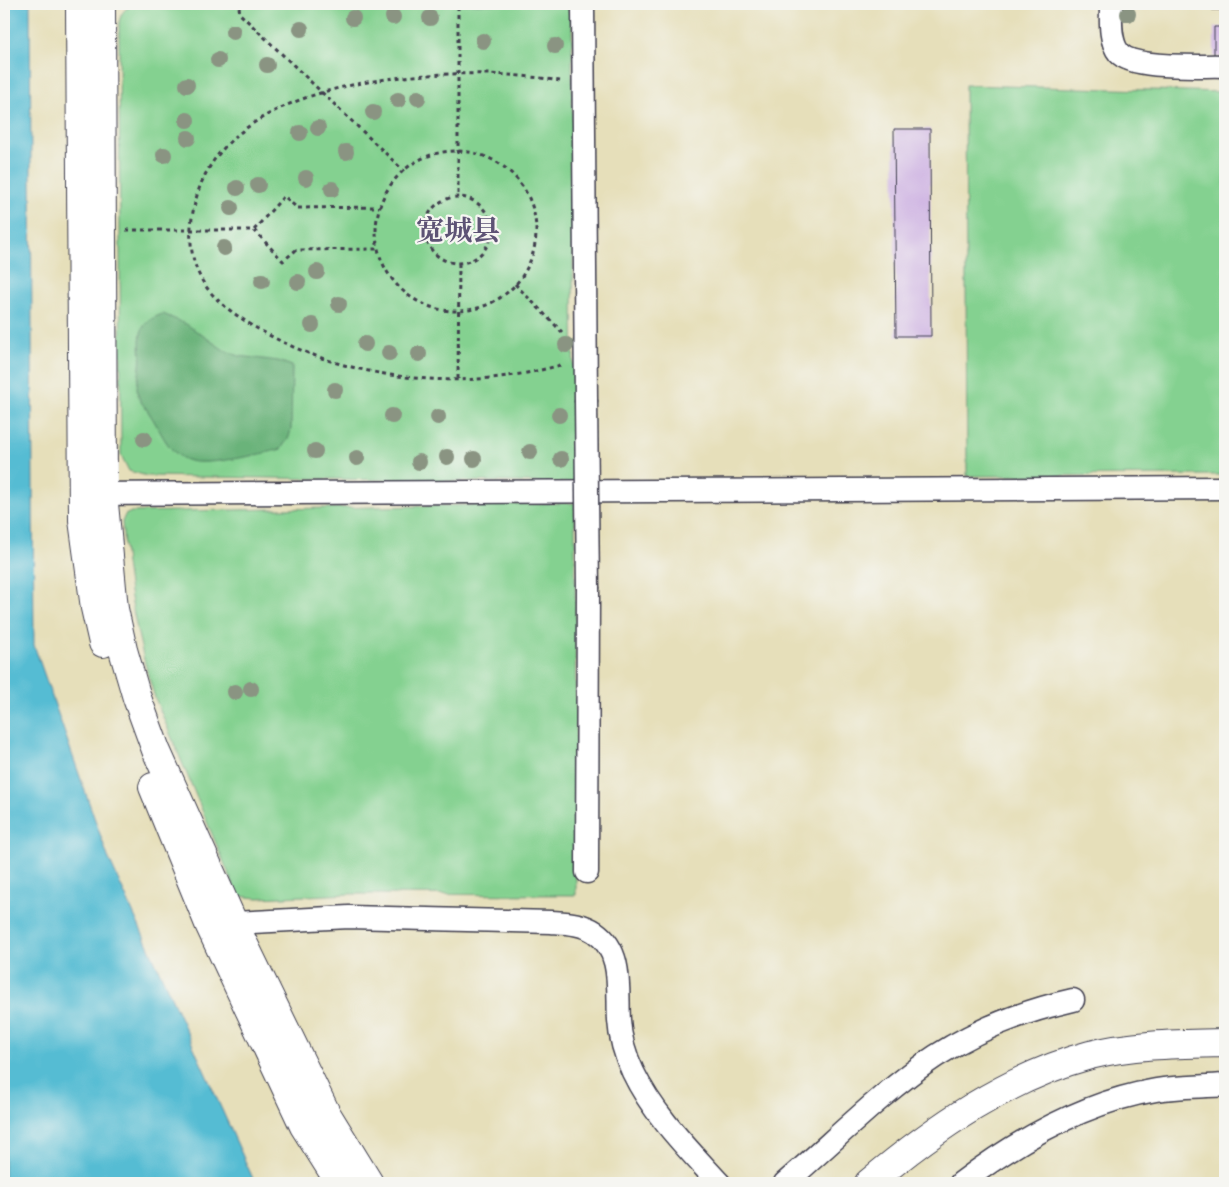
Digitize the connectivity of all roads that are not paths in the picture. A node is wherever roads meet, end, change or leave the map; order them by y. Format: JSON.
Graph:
{"nodes":[{"id":1,"x":80,"y":4,"type":"edge"},
{"id":2,"x":101,"y":4,"type":"edge"},
{"id":3,"x":583,"y":4,"type":"edge"},
{"id":4,"x":1111,"y":4,"type":"edge"},
{"id":5,"x":1225,"y":66,"type":"edge"},
{"id":6,"x":1225,"y":488,"type":"edge"},
{"id":7,"x":93,"y":493,"type":"junction"},
{"id":8,"x":587,"y":872,"type":"dead end"},
{"id":9,"x":221,"y":923,"type":"junction"},
{"id":10,"x":1073,"y":1000,"type":"dead end"},
{"id":11,"x":1225,"y":1043,"type":"edge"},
{"id":12,"x":1225,"y":1085,"type":"edge"},
{"id":13,"x":340,"y":1183,"type":"edge"},
{"id":14,"x":369,"y":1183,"type":"edge"},
{"id":15,"x":719,"y":1183,"type":"edge"},
{"id":16,"x":785,"y":1183,"type":"edge"},
{"id":17,"x":869,"y":1183,"type":"edge"},
{"id":18,"x":961,"y":1183,"type":"edge"}],
"edges":[{"from":1,"to":7,"type":"main road"},
{"from":2,"to":7,"type":"main road"},
{"from":3,"to":8,"type":"street","bridge":true},
{"from":4,"to":5,"type":"street"},
{"from":6,"to":7,"type":"street"},
{"from":7,"to":9,"type":"main road"},
{"from":9,"to":13,"type":"main road"},
{"from":9,"to":14,"type":"main road"},
{"from":9,"to":15,"type":"street"},
{"from":10,"to":16,"type":"street"},
{"from":11,"to":17,"type":"main road"},
{"from":12,"to":18,"type":"street"}]}
